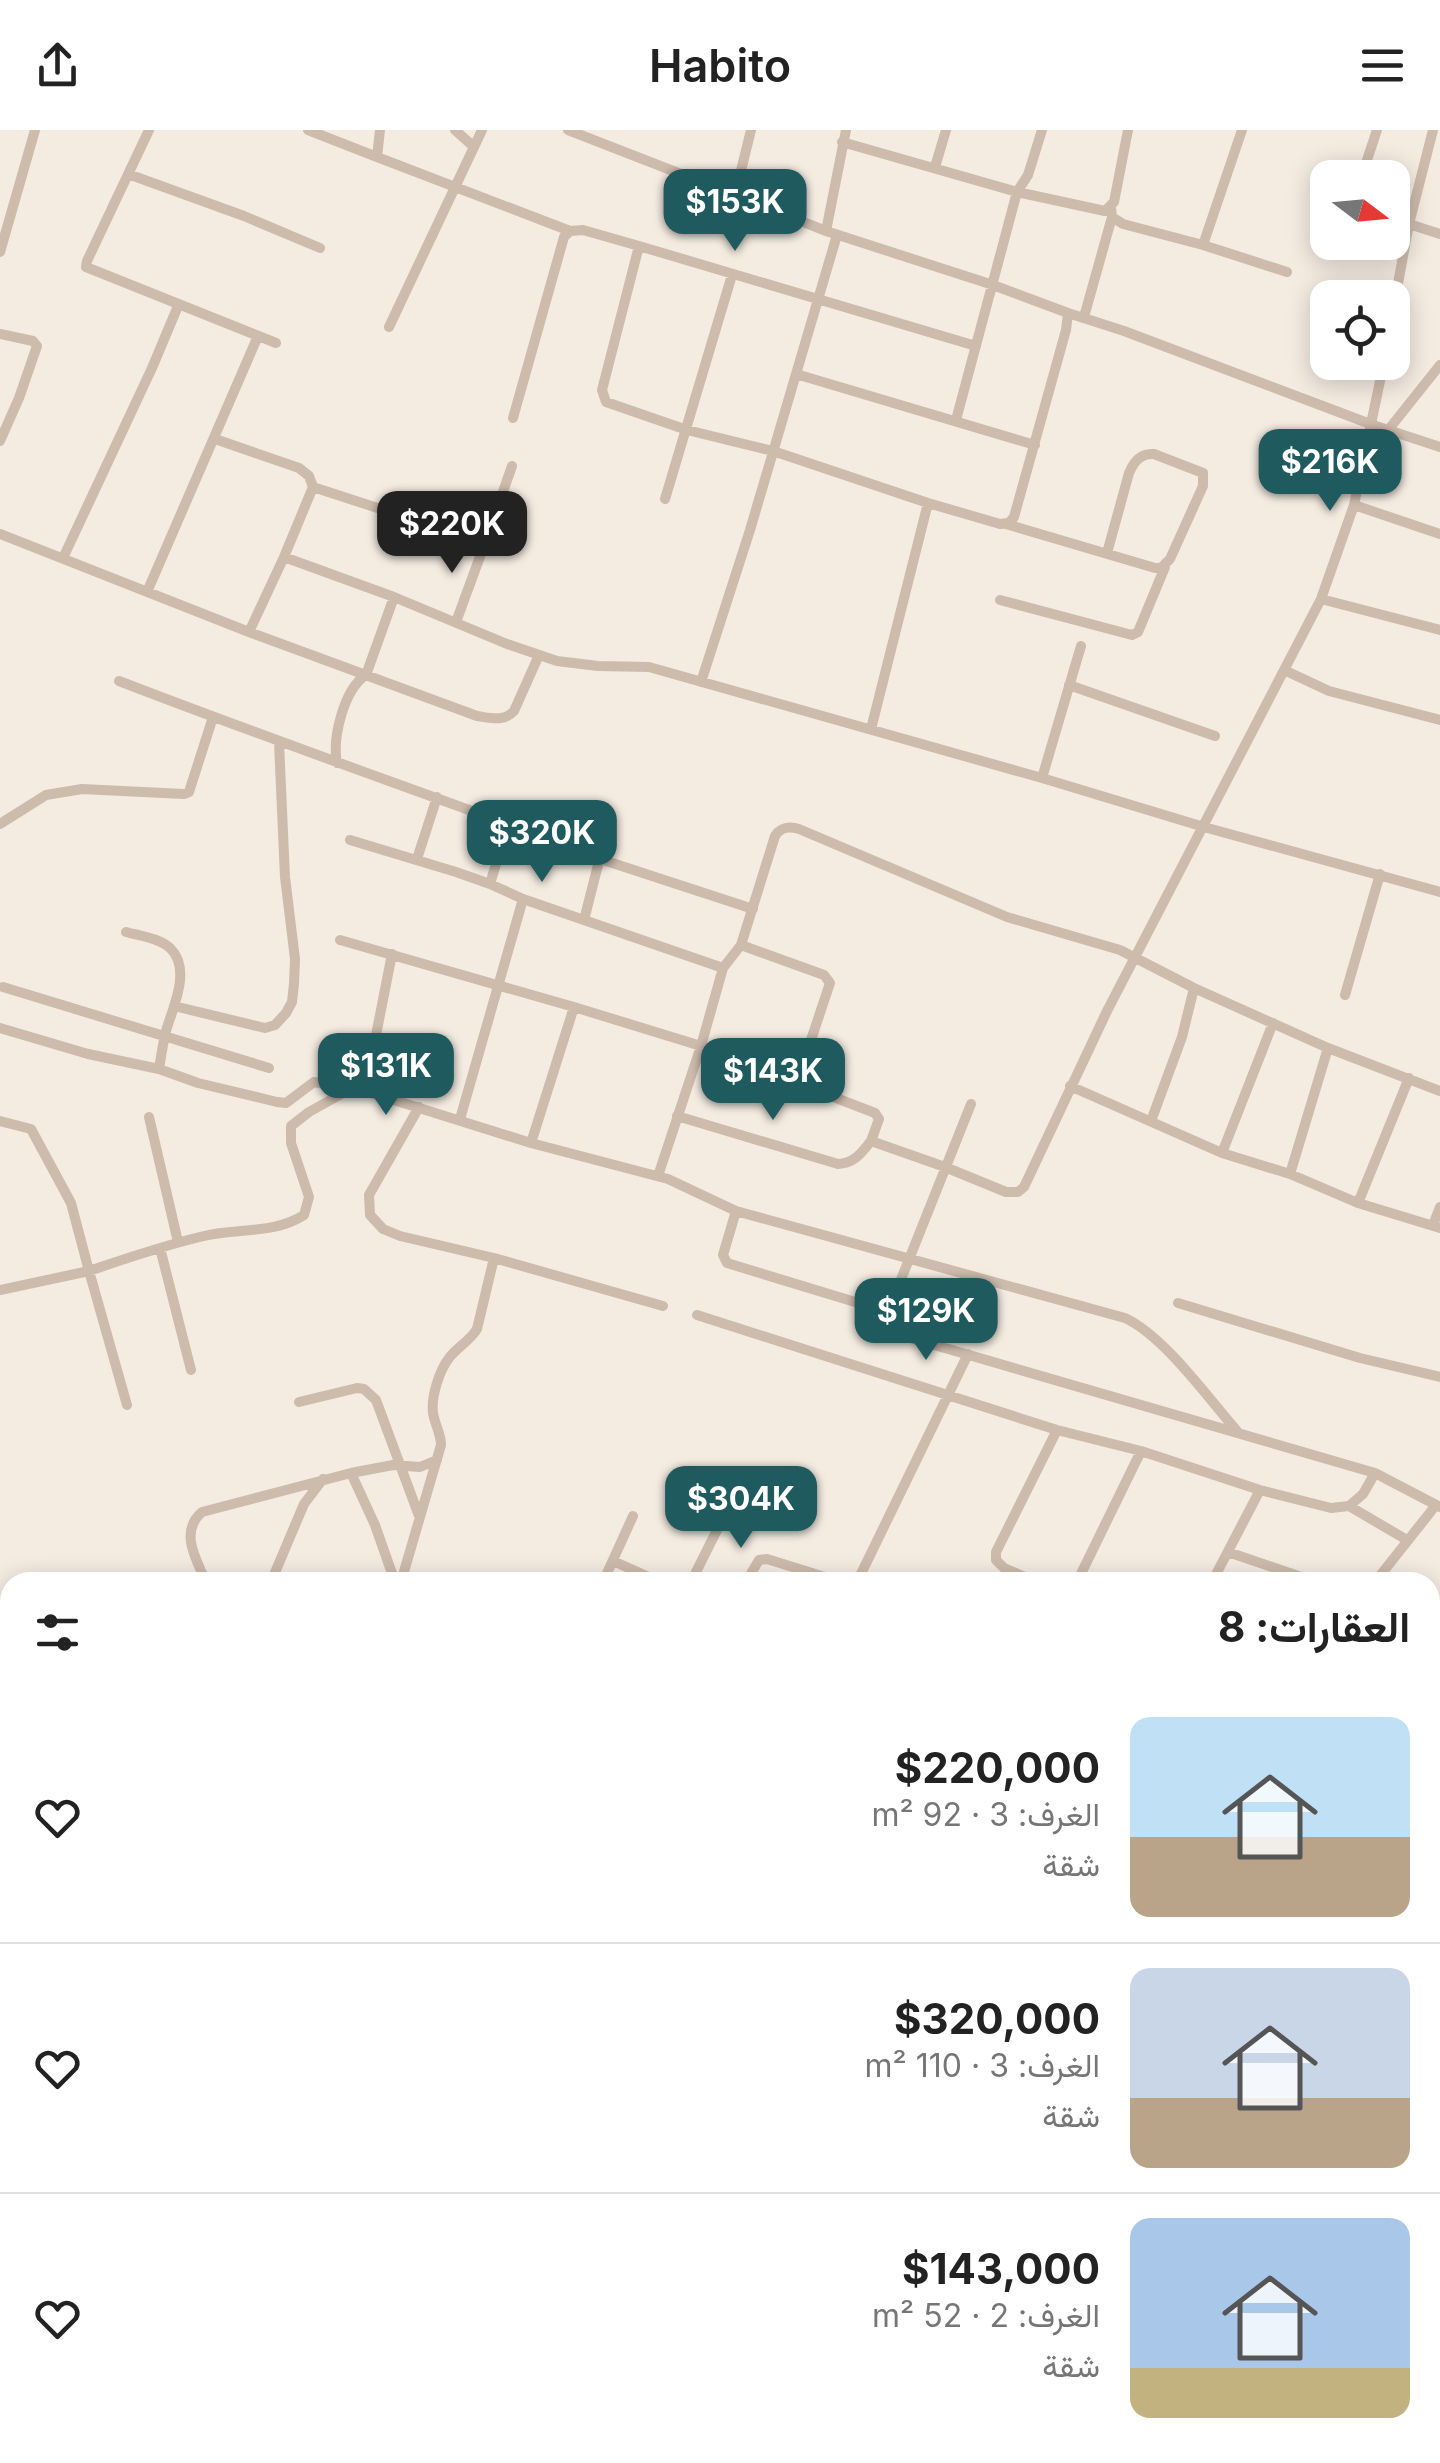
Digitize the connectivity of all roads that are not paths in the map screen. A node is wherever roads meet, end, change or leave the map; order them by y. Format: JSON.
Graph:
{"nodes":[{"id":1,"x":35,"y":130,"type":"edge"},
{"id":2,"x":149,"y":130,"type":"edge"},
{"id":3,"x":308,"y":130,"type":"edge"},
{"id":4,"x":380,"y":130,"type":"edge"},
{"id":5,"x":455,"y":130,"type":"edge"},
{"id":6,"x":482,"y":130,"type":"edge"},
{"id":7,"x":568,"y":130,"type":"edge"},
{"id":8,"x":752,"y":130,"type":"edge"},
{"id":9,"x":946,"y":130,"type":"edge"},
{"id":10,"x":1042,"y":130,"type":"edge"},
{"id":11,"x":1128,"y":130,"type":"edge"},
{"id":12,"x":1242,"y":130,"type":"edge"},
{"id":13,"x":1378,"y":130,"type":"edge"},
{"id":14,"x":1433,"y":130,"type":"edge"},
{"id":15,"x":844,"y":136,"type":"edge"},
{"id":16,"x":474,"y":147,"type":"junction"},
{"id":17,"x":377,"y":157,"type":"junction"},
{"id":18,"x":1367,"y":160,"type":"edge"},
{"id":19,"x":934,"y":167,"type":"junction"},
{"id":20,"x":128,"y":174,"type":"junction"},
{"id":21,"x":455,"y":187,"type":"junction"},
{"id":22,"x":1017,"y":192,"type":"junction"},
{"id":23,"x":734,"y":195,"type":"junction"},
{"id":24,"x":1112,"y":212,"type":"junction"},
{"id":25,"x":1410,"y":220,"type":"edge"},
{"id":26,"x":1410,"y":224,"type":"edge"},
{"id":27,"x":4,"y":228,"type":"edge"},
{"id":28,"x":570,"y":232,"type":"junction"},
{"id":29,"x":832,"y":233,"type":"junction"},
{"id":30,"x":1440,"y":234,"type":"edge"},
{"id":31,"x":639,"y":246,"type":"junction"},
{"id":32,"x":1203,"y":246,"type":"junction"},
{"id":33,"x":320,"y":248,"type":"dead end"},
{"id":34,"x":0,"y":252,"type":"edge"},
{"id":35,"x":1287,"y":272,"type":"dead end"},
{"id":36,"x":732,"y":274,"type":"junction"},
{"id":37,"x":992,"y":285,"type":"junction"},
{"id":38,"x":819,"y":301,"type":"junction"},
{"id":39,"x":178,"y":306,"type":"junction"},
{"id":40,"x":1068,"y":313,"type":"junction"},
{"id":41,"x":1084,"y":318,"type":"junction"},
{"id":42,"x":389,"y":328,"type":"dead end"},
{"id":43,"x":0,"y":334,"type":"edge"},
{"id":44,"x":258,"y":336,"type":"junction"},
{"id":45,"x":276,"y":343,"type":"dead end"},
{"id":46,"x":976,"y":346,"type":"junction"},
{"id":47,"x":1440,"y":365,"type":"edge"},
{"id":48,"x":796,"y":374,"type":"junction"},
{"id":49,"x":1381,"y":380,"type":"edge"},
{"id":50,"x":514,"y":418,"type":"dead end"},
{"id":51,"x":956,"y":420,"type":"junction"},
{"id":52,"x":1372,"y":425,"type":"junction"},
{"id":53,"x":1390,"y":429,"type":"junction"},
{"id":54,"x":687,"y":430,"type":"junction"},
{"id":55,"x":215,"y":439,"type":"junction"},
{"id":56,"x":0,"y":441,"type":"edge"},
{"id":57,"x":1035,"y":445,"type":"junction"},
{"id":58,"x":1440,"y":447,"type":"edge"},
{"id":59,"x":773,"y":451,"type":"junction"},
{"id":60,"x":512,"y":466,"type":"dead end"},
{"id":61,"x":313,"y":487,"type":"junction"},
{"id":62,"x":665,"y":500,"type":"dead end"},
{"id":63,"x":928,"y":503,"type":"junction"},
{"id":64,"x":1354,"y":506,"type":"junction"},
{"id":65,"x":1006,"y":524,"type":"junction"},
{"id":66,"x":0,"y":534,"type":"edge"},
{"id":67,"x":1440,"y":534,"type":"edge"},
{"id":68,"x":485,"y":544,"type":"junction"},
{"id":69,"x":1107,"y":554,"type":"junction"},
{"id":70,"x":64,"y":558,"type":"junction"},
{"id":71,"x":284,"y":558,"type":"junction"},
{"id":72,"x":1166,"y":566,"type":"junction"},
{"id":73,"x":147,"y":592,"type":"junction"},
{"id":74,"x":394,"y":597,"type":"junction"},
{"id":75,"x":1321,"y":599,"type":"junction"},
{"id":76,"x":1000,"y":600,"type":"dead end"},
{"id":77,"x":456,"y":622,"type":"junction"},
{"id":78,"x":1440,"y":630,"type":"edge"},
{"id":79,"x":249,"y":632,"type":"junction"},
{"id":80,"x":1081,"y":646,"type":"dead end"},
{"id":81,"x":539,"y":655,"type":"junction"},
{"id":82,"x":1284,"y":670,"type":"junction"},
{"id":83,"x":366,"y":675,"type":"junction"},
{"id":84,"x":119,"y":681,"type":"dead end"},
{"id":85,"x":701,"y":682,"type":"junction"},
{"id":86,"x":1069,"y":686,"type":"junction"},
{"id":87,"x":213,"y":717,"type":"junction"},
{"id":88,"x":1440,"y":720,"type":"edge"},
{"id":89,"x":871,"y":729,"type":"junction"},
{"id":90,"x":1215,"y":736,"type":"dead end"},
{"id":91,"x":279,"y":743,"type":"junction"},
{"id":92,"x":338,"y":763,"type":"junction"},
{"id":93,"x":1042,"y":778,"type":"junction"},
{"id":94,"x":437,"y":796,"type":"junction"},
{"id":95,"x":0,"y":824,"type":"edge"},
{"id":96,"x":508,"y":824,"type":"junction"},
{"id":97,"x":1204,"y":827,"type":"junction"},
{"id":98,"x":350,"y":840,"type":"dead end"},
{"id":99,"x":597,"y":858,"type":"junction"},
{"id":100,"x":417,"y":859,"type":"junction"},
{"id":101,"x":1380,"y":874,"type":"junction"},
{"id":102,"x":490,"y":884,"type":"junction"},
{"id":103,"x":1440,"y":892,"type":"edge"},
{"id":104,"x":523,"y":900,"type":"junction"},
{"id":105,"x":752,"y":908,"type":"junction"},
{"id":106,"x":584,"y":920,"type":"junction"},
{"id":107,"x":126,"y":932,"type":"dead end"},
{"id":108,"x":340,"y":940,"type":"dead end"},
{"id":109,"x":741,"y":945,"type":"junction"},
{"id":110,"x":392,"y":954,"type":"junction"},
{"id":111,"x":1134,"y":958,"type":"junction"},
{"id":112,"x":723,"y":968,"type":"junction"},
{"id":113,"x":1,"y":984,"type":"edge"},
{"id":114,"x":500,"y":986,"type":"junction"},
{"id":115,"x":1194,"y":988,"type":"junction"},
{"id":116,"x":1345,"y":995,"type":"dead end"},
{"id":117,"x":174,"y":1006,"type":"junction"},
{"id":118,"x":574,"y":1006,"type":"junction"},
{"id":119,"x":1273,"y":1024,"type":"junction"},
{"id":120,"x":0,"y":1028,"type":"edge"},
{"id":121,"x":165,"y":1036,"type":"junction"},
{"id":122,"x":700,"y":1046,"type":"junction"},
{"id":123,"x":1328,"y":1048,"type":"junction"},
{"id":124,"x":269,"y":1068,"type":"dead end"},
{"id":125,"x":159,"y":1070,"type":"junction"},
{"id":126,"x":1409,"y":1078,"type":"junction"},
{"id":127,"x":797,"y":1082,"type":"junction"},
{"id":128,"x":1070,"y":1086,"type":"junction"},
{"id":129,"x":352,"y":1088,"type":"junction"},
{"id":130,"x":365,"y":1091,"type":"junction"},
{"id":131,"x":1440,"y":1091,"type":"edge"},
{"id":132,"x":971,"y":1104,"type":"dead end"},
{"id":133,"x":419,"y":1107,"type":"junction"},
{"id":134,"x":678,"y":1116,"type":"junction"},
{"id":135,"x":150,"y":1117,"type":"dead end"},
{"id":136,"x":0,"y":1120,"type":"edge"},
{"id":137,"x":460,"y":1120,"type":"junction"},
{"id":138,"x":1151,"y":1122,"type":"junction"},
{"id":139,"x":871,"y":1141,"type":"junction"},
{"id":140,"x":531,"y":1144,"type":"junction"},
{"id":141,"x":1222,"y":1153,"type":"junction"},
{"id":142,"x":945,"y":1167,"type":"junction"},
{"id":143,"x":1290,"y":1174,"type":"junction"},
{"id":144,"x":658,"y":1176,"type":"junction"},
{"id":145,"x":1358,"y":1203,"type":"junction"},
{"id":146,"x":1440,"y":1207,"type":"edge"},
{"id":147,"x":736,"y":1211,"type":"junction"},
{"id":148,"x":1436,"y":1227,"type":"edge"},
{"id":149,"x":178,"y":1242,"type":"junction"},
{"id":150,"x":160,"y":1248,"type":"junction"},
{"id":151,"x":494,"y":1258,"type":"junction"},
{"id":152,"x":910,"y":1259,"type":"junction"},
{"id":153,"x":89,"y":1271,"type":"junction"},
{"id":154,"x":0,"y":1290,"type":"edge"},
{"id":155,"x":1178,"y":1304,"type":"dead end"},
{"id":156,"x":663,"y":1306,"type":"dead end"},
{"id":157,"x":888,"y":1312,"type":"junction"},
{"id":158,"x":698,"y":1315,"type":"dead end"},
{"id":159,"x":968,"y":1354,"type":"junction"},
{"id":160,"x":192,"y":1370,"type":"dead end"},
{"id":161,"x":1440,"y":1377,"type":"edge"},
{"id":162,"x":948,"y":1396,"type":"junction"},
{"id":163,"x":299,"y":1402,"type":"dead end"},
{"id":164,"x":126,"y":1406,"type":"dead end"},
{"id":165,"x":1056,"y":1430,"type":"junction"},
{"id":166,"x":1237,"y":1431,"type":"junction"},
{"id":167,"x":1142,"y":1450,"type":"junction"},
{"id":168,"x":437,"y":1460,"type":"junction"},
{"id":169,"x":402,"y":1466,"type":"junction"},
{"id":170,"x":352,"y":1472,"type":"junction"},
{"id":171,"x":1375,"y":1473,"type":"junction"},
{"id":172,"x":324,"y":1479,"type":"junction"},
{"id":173,"x":1260,"y":1490,"type":"junction"},
{"id":174,"x":734,"y":1496,"type":"dead end"},
{"id":175,"x":1350,"y":1506,"type":"junction"},
{"id":176,"x":1438,"y":1506,"type":"edge"},
{"id":177,"x":633,"y":1516,"type":"dead end"},
{"id":178,"x":420,"y":1517,"type":"junction"},
{"id":179,"x":1408,"y":1540,"type":"junction"},
{"id":180,"x":1228,"y":1552,"type":"junction"},
{"id":181,"x":613,"y":1561,"type":"junction"},
{"id":182,"x":202,"y":1572,"type":"edge"},
{"id":183,"x":275,"y":1572,"type":"edge"},
{"id":184,"x":394,"y":1572,"type":"edge"},
{"id":185,"x":401,"y":1572,"type":"edge"},
{"id":186,"x":608,"y":1572,"type":"edge"},
{"id":187,"x":638,"y":1572,"type":"edge"},
{"id":188,"x":696,"y":1572,"type":"edge"},
{"id":189,"x":752,"y":1572,"type":"edge"},
{"id":190,"x":808,"y":1572,"type":"edge"},
{"id":191,"x":863,"y":1572,"type":"edge"},
{"id":192,"x":1013,"y":1572,"type":"edge"},
{"id":193,"x":1082,"y":1572,"type":"edge"},
{"id":194,"x":1217,"y":1572,"type":"edge"},
{"id":195,"x":1287,"y":1572,"type":"edge"},
{"id":196,"x":1384,"y":1572,"type":"edge"}],
"edges":[{"from":1,"to":27,"type":"street"},
{"from":2,"to":20,"type":"street"},
{"from":3,"to":17,"type":"street"},
{"from":4,"to":17,"type":"street"},
{"from":5,"to":16,"type":"street"},
{"from":6,"to":16,"type":"street"},
{"from":7,"to":23,"type":"street"},
{"from":8,"to":23,"type":"street"},
{"from":9,"to":19,"type":"street"},
{"from":10,"to":22,"type":"street"},
{"from":11,"to":24,"type":"street"},
{"from":12,"to":32,"type":"street"},
{"from":13,"to":18,"type":"street"},
{"from":14,"to":25,"type":"street"},
{"from":15,"to":19,"type":"street"},
{"from":15,"to":29,"type":"street"},
{"from":16,"to":21,"type":"street"},
{"from":17,"to":21,"type":"street"},
{"from":19,"to":22,"type":"street"},
{"from":20,"to":33,"type":"street"},
{"from":20,"to":39,"type":"street"},
{"from":21,"to":28,"type":"street"},
{"from":21,"to":42,"type":"street"},
{"from":22,"to":24,"type":"street"},
{"from":22,"to":37,"type":"street"},
{"from":23,"to":29,"type":"street"},
{"from":24,"to":32,"type":"street"},
{"from":24,"to":41,"type":"street"},
{"from":26,"to":30,"type":"street"},
{"from":27,"to":34,"type":"street"},
{"from":28,"to":31,"type":"street"},
{"from":28,"to":50,"type":"street"},
{"from":29,"to":37,"type":"street"},
{"from":29,"to":38,"type":"street"},
{"from":31,"to":36,"type":"street"},
{"from":31,"to":54,"type":"street"},
{"from":32,"to":35,"type":"street"},
{"from":36,"to":38,"type":"street"},
{"from":36,"to":54,"type":"street"},
{"from":37,"to":40,"type":"street"},
{"from":37,"to":46,"type":"street"},
{"from":38,"to":46,"type":"street"},
{"from":38,"to":48,"type":"street"},
{"from":39,"to":44,"type":"street"},
{"from":39,"to":70,"type":"street"},
{"from":40,"to":41,"type":"street"},
{"from":40,"to":57,"type":"street"},
{"from":41,"to":52,"type":"street"},
{"from":43,"to":56,"type":"street"},
{"from":44,"to":45,"type":"street"},
{"from":44,"to":55,"type":"street"},
{"from":46,"to":51,"type":"street"},
{"from":47,"to":53,"type":"street"},
{"from":48,"to":51,"type":"street"},
{"from":48,"to":59,"type":"street"},
{"from":49,"to":52,"type":"street"},
{"from":51,"to":57,"type":"street"},
{"from":52,"to":53,"type":"street"},
{"from":52,"to":64,"type":"street"},
{"from":53,"to":58,"type":"street"},
{"from":54,"to":59,"type":"street"},
{"from":54,"to":62,"type":"street"},
{"from":55,"to":61,"type":"street"},
{"from":55,"to":73,"type":"street"},
{"from":57,"to":65,"type":"street"},
{"from":59,"to":63,"type":"street"},
{"from":59,"to":85,"type":"street"},
{"from":60,"to":68,"type":"street"},
{"from":61,"to":68,"type":"street"},
{"from":61,"to":71,"type":"street"},
{"from":63,"to":65,"type":"street"},
{"from":63,"to":89,"type":"street"},
{"from":64,"to":67,"type":"street"},
{"from":64,"to":75,"type":"street"},
{"from":65,"to":69,"type":"street"},
{"from":66,"to":70,"type":"street"},
{"from":68,"to":77,"type":"street"},
{"from":69,"to":72,"type":"street"},
{"from":69,"to":72,"type":"street"},
{"from":70,"to":73,"type":"street"},
{"from":71,"to":74,"type":"street"},
{"from":71,"to":79,"type":"street"},
{"from":72,"to":76,"type":"street"},
{"from":73,"to":79,"type":"street"},
{"from":74,"to":77,"type":"street"},
{"from":74,"to":83,"type":"street"},
{"from":75,"to":78,"type":"street"},
{"from":75,"to":82,"type":"street"},
{"from":77,"to":81,"type":"street"},
{"from":79,"to":83,"type":"street"},
{"from":80,"to":86,"type":"street"},
{"from":81,"to":83,"type":"street"},
{"from":81,"to":85,"type":"street"},
{"from":82,"to":88,"type":"street"},
{"from":82,"to":97,"type":"street"},
{"from":83,"to":92,"type":"street"},
{"from":84,"to":87,"type":"street"},
{"from":85,"to":89,"type":"street"},
{"from":86,"to":90,"type":"street"},
{"from":86,"to":93,"type":"street"},
{"from":87,"to":91,"type":"street"},
{"from":87,"to":95,"type":"street"},
{"from":89,"to":93,"type":"street"},
{"from":91,"to":92,"type":"street"},
{"from":91,"to":117,"type":"street"},
{"from":92,"to":94,"type":"street"},
{"from":93,"to":97,"type":"street"},
{"from":94,"to":96,"type":"street"},
{"from":94,"to":100,"type":"street"},
{"from":96,"to":99,"type":"street"},
{"from":96,"to":102,"type":"street"},
{"from":97,"to":101,"type":"street"},
{"from":97,"to":111,"type":"street"},
{"from":98,"to":100,"type":"street"},
{"from":99,"to":105,"type":"street"},
{"from":99,"to":106,"type":"street"},
{"from":100,"to":102,"type":"street"},
{"from":101,"to":103,"type":"street"},
{"from":101,"to":116,"type":"street"},
{"from":102,"to":104,"type":"street"},
{"from":104,"to":106,"type":"street"},
{"from":104,"to":114,"type":"street"},
{"from":105,"to":109,"type":"street"},
{"from":105,"to":111,"type":"street"},
{"from":106,"to":112,"type":"street"},
{"from":107,"to":117,"type":"street"},
{"from":108,"to":110,"type":"street"},
{"from":109,"to":112,"type":"street"},
{"from":109,"to":127,"type":"street"},
{"from":110,"to":114,"type":"street"},
{"from":110,"to":130,"type":"street"},
{"from":111,"to":115,"type":"street"},
{"from":111,"to":128,"type":"street"},
{"from":112,"to":122,"type":"street"},
{"from":113,"to":121,"type":"street"},
{"from":114,"to":118,"type":"street"},
{"from":114,"to":137,"type":"street"},
{"from":115,"to":119,"type":"street"},
{"from":115,"to":138,"type":"street"},
{"from":117,"to":121,"type":"street"},
{"from":118,"to":122,"type":"street"},
{"from":118,"to":140,"type":"street"},
{"from":119,"to":123,"type":"street"},
{"from":119,"to":141,"type":"street"},
{"from":120,"to":125,"type":"street"},
{"from":121,"to":124,"type":"street"},
{"from":121,"to":125,"type":"street"},
{"from":122,"to":127,"type":"street"},
{"from":122,"to":134,"type":"street"},
{"from":123,"to":126,"type":"street"},
{"from":123,"to":143,"type":"street"},
{"from":125,"to":129,"type":"street"},
{"from":126,"to":131,"type":"street"},
{"from":126,"to":145,"type":"street"},
{"from":127,"to":139,"type":"street"},
{"from":128,"to":138,"type":"street"},
{"from":128,"to":142,"type":"street"},
{"from":129,"to":130,"type":"street"},
{"from":129,"to":149,"type":"street"},
{"from":130,"to":133,"type":"street"},
{"from":132,"to":142,"type":"street"},
{"from":133,"to":137,"type":"street"},
{"from":133,"to":151,"type":"street"},
{"from":134,"to":139,"type":"street"},
{"from":134,"to":144,"type":"street"},
{"from":135,"to":149,"type":"street"},
{"from":136,"to":153,"type":"street"},
{"from":137,"to":140,"type":"street"},
{"from":138,"to":141,"type":"street"},
{"from":139,"to":142,"type":"street"},
{"from":140,"to":144,"type":"street"},
{"from":141,"to":143,"type":"street"},
{"from":142,"to":152,"type":"street"},
{"from":143,"to":145,"type":"street"},
{"from":144,"to":147,"type":"street"},
{"from":145,"to":148,"type":"street"},
{"from":146,"to":148,"type":"street"},
{"from":147,"to":152,"type":"street"},
{"from":147,"to":157,"type":"street"},
{"from":149,"to":150,"type":"street"},
{"from":150,"to":153,"type":"street"},
{"from":150,"to":160,"type":"street"},
{"from":151,"to":156,"type":"street"},
{"from":151,"to":168,"type":"street"},
{"from":152,"to":157,"type":"street"},
{"from":152,"to":166,"type":"street"},
{"from":153,"to":154,"type":"street"},
{"from":153,"to":164,"type":"street"},
{"from":155,"to":161,"type":"street"},
{"from":157,"to":159,"type":"street"},
{"from":158,"to":162,"type":"street"},
{"from":159,"to":162,"type":"street"},
{"from":159,"to":166,"type":"street"},
{"from":162,"to":165,"type":"street"},
{"from":162,"to":191,"type":"street"},
{"from":163,"to":169,"type":"street"},
{"from":165,"to":167,"type":"street"},
{"from":165,"to":192,"type":"street"},
{"from":166,"to":171,"type":"street"},
{"from":167,"to":173,"type":"street"},
{"from":167,"to":193,"type":"street"},
{"from":168,"to":169,"type":"street"},
{"from":168,"to":178,"type":"street"},
{"from":169,"to":170,"type":"street"},
{"from":169,"to":178,"type":"street"},
{"from":170,"to":172,"type":"street"},
{"from":170,"to":184,"type":"street"},
{"from":171,"to":175,"type":"street"},
{"from":171,"to":176,"type":"street"},
{"from":172,"to":182,"type":"street"},
{"from":172,"to":183,"type":"street"},
{"from":173,"to":175,"type":"street"},
{"from":173,"to":180,"type":"street"},
{"from":174,"to":188,"type":"street"},
{"from":175,"to":179,"type":"street"},
{"from":176,"to":179,"type":"street"},
{"from":177,"to":181,"type":"street"},
{"from":178,"to":185,"type":"street"},
{"from":179,"to":196,"type":"street"},
{"from":180,"to":194,"type":"street"},
{"from":180,"to":195,"type":"street"},
{"from":181,"to":186,"type":"street"},
{"from":181,"to":187,"type":"street"},
{"from":189,"to":190,"type":"street"}]}
